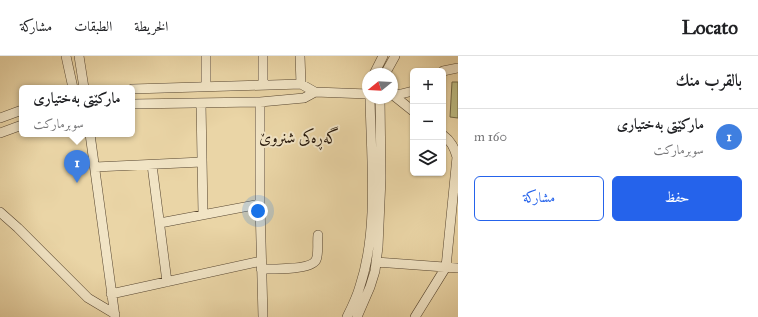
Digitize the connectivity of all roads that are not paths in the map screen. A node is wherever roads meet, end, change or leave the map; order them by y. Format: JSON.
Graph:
{"nodes":[{"id":1,"x":66,"y":56,"type":"edge"},
{"id":2,"x":78,"y":56,"type":"edge"},
{"id":3,"x":206,"y":56,"type":"edge"},
{"id":4,"x":263,"y":56,"type":"edge"},
{"id":5,"x":300,"y":56,"type":"edge"},
{"id":6,"x":383,"y":56,"type":"edge"},
{"id":7,"x":395,"y":56,"type":"edge"},
{"id":8,"x":377,"y":68,"type":"edge"},
{"id":9,"x":388,"y":68,"type":"edge"},
{"id":10,"x":458,"y":68,"type":"edge"},
{"id":11,"x":446,"y":70,"type":"edge"},
{"id":12,"x":263,"y":84,"type":"junction"},
{"id":13,"x":301,"y":84,"type":"junction"},
{"id":14,"x":72,"y":85,"type":"edge"},
{"id":15,"x":83,"y":85,"type":"edge"},
{"id":16,"x":206,"y":86,"type":"junction"},
{"id":17,"x":135,"y":89,"type":"edge"},
{"id":18,"x":315,"y":92,"type":"junction"},
{"id":19,"x":410,"y":92,"type":"edge"},
{"id":20,"x":362,"y":93,"type":"edge"},
{"id":21,"x":398,"y":94,"type":"edge"},
{"id":22,"x":398,"y":100,"type":"edge"},
{"id":23,"x":260,"y":102,"type":"junction"},
{"id":24,"x":201,"y":103,"type":"junction"},
{"id":25,"x":135,"y":104,"type":"edge"},
{"id":26,"x":370,"y":104,"type":"edge"},
{"id":27,"x":380,"y":104,"type":"edge"},
{"id":28,"x":410,"y":109,"type":"edge"},
{"id":29,"x":19,"y":111,"type":"edge"},
{"id":30,"x":0,"y":118,"type":"edge"},
{"id":31,"x":19,"y":126,"type":"edge"},
{"id":32,"x":0,"y":133,"type":"edge"},
{"id":33,"x":90,"y":137,"type":"edge"},
{"id":34,"x":446,"y":138,"type":"edge"},
{"id":35,"x":458,"y":157,"type":"edge"},
{"id":36,"x":202,"y":162,"type":"junction"},
{"id":37,"x":152,"y":165,"type":"junction"},
{"id":38,"x":95,"y":167,"type":"junction"},
{"id":39,"x":260,"y":204,"type":"junction"},
{"id":40,"x":0,"y":212,"type":"edge"},
{"id":41,"x":376,"y":212,"type":"junction"},
{"id":42,"x":203,"y":214,"type":"junction"},
{"id":43,"x":160,"y":223,"type":"junction"},
{"id":44,"x":318,"y":235,"type":"dead end"},
{"id":45,"x":376,"y":262,"type":"junction"},
{"id":46,"x":261,"y":265,"type":"junction"},
{"id":47,"x":446,"y":267,"type":"junction"},
{"id":48,"x":458,"y":268,"type":"edge"},
{"id":49,"x":167,"y":282,"type":"junction"},
{"id":50,"x":111,"y":294,"type":"junction"},
{"id":51,"x":115,"y":316,"type":"edge"},
{"id":52,"x":263,"y":317,"type":"edge"},
{"id":53,"x":347,"y":317,"type":"edge"},
{"id":54,"x":357,"y":317,"type":"edge"},
{"id":55,"x":415,"y":317,"type":"edge"}],
"edges":[{"from":1,"to":14,"type":"street"},
{"from":2,"to":15,"type":"street"},
{"from":3,"to":16,"type":"street"},
{"from":4,"to":12,"type":"street"},
{"from":5,"to":13,"type":"street"},
{"from":6,"to":8,"type":"street"},
{"from":7,"to":9,"type":"street"},
{"from":10,"to":11,"type":"street"},
{"from":12,"to":13,"type":"street"},
{"from":12,"to":16,"type":"street"},
{"from":13,"to":18,"type":"street"},
{"from":16,"to":17,"type":"street"},
{"from":18,"to":20,"type":"street"},
{"from":18,"to":23,"type":"street"},
{"from":19,"to":21,"type":"street"},
{"from":22,"to":28,"type":"street"},
{"from":23,"to":24,"type":"street"},
{"from":23,"to":39,"type":"street"},
{"from":24,"to":25,"type":"street"},
{"from":24,"to":36,"type":"street"},
{"from":26,"to":41,"type":"street"},
{"from":27,"to":41,"type":"street"},
{"from":29,"to":30,"type":"street"},
{"from":31,"to":32,"type":"street"},
{"from":33,"to":38,"type":"street"},
{"from":34,"to":35,"type":"street"},
{"from":35,"to":47,"type":"street"},
{"from":36,"to":37,"type":"street"},
{"from":36,"to":42,"type":"street"},
{"from":37,"to":38,"type":"street"},
{"from":37,"to":43,"type":"street"},
{"from":38,"to":50,"type":"street"},
{"from":39,"to":42,"type":"street"},
{"from":39,"to":46,"type":"street"},
{"from":40,"to":51,"type":"street"},
{"from":41,"to":45,"type":"street"},
{"from":41,"to":53,"type":"street"},
{"from":42,"to":43,"type":"street"},
{"from":43,"to":49,"type":"street"},
{"from":44,"to":46,"type":"street"},
{"from":45,"to":47,"type":"street"},
{"from":45,"to":54,"type":"street"},
{"from":46,"to":49,"type":"street"},
{"from":46,"to":52,"type":"street"},
{"from":47,"to":48,"type":"street"},
{"from":47,"to":55,"type":"street"},
{"from":49,"to":50,"type":"street"},
{"from":50,"to":51,"type":"street"}]}
